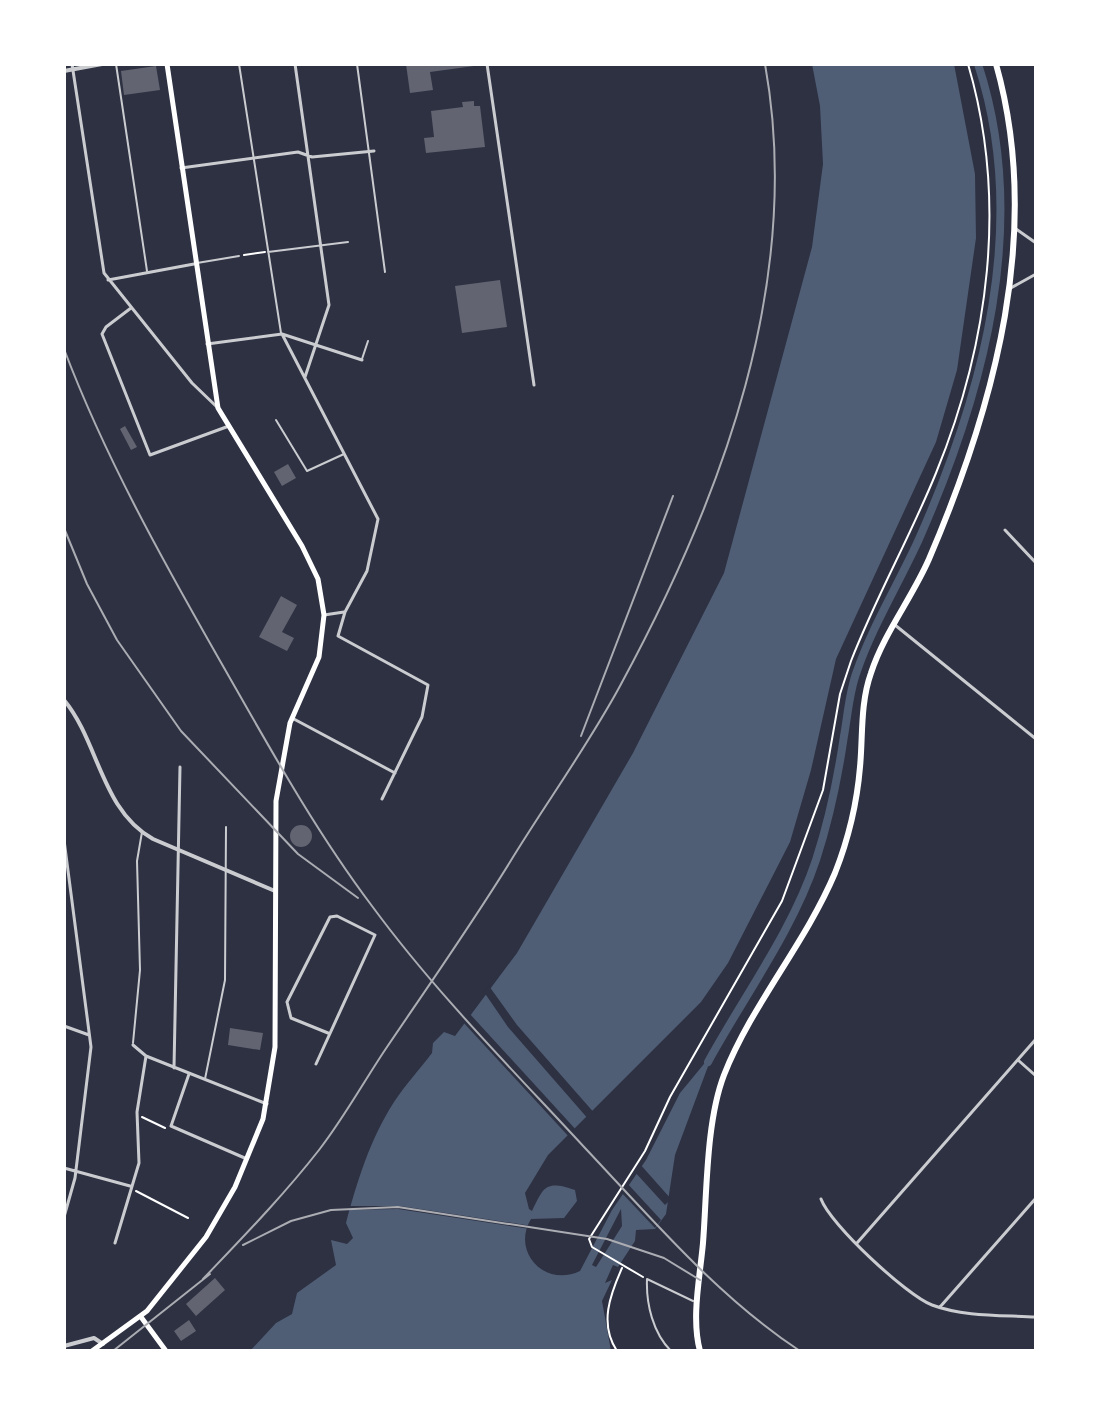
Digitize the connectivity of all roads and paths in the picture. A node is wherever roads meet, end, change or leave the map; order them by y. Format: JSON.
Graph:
{"nodes":[{"id":1,"x":102,"y":64,"type":"edge"},
{"id":2,"x":116,"y":64,"type":"edge"},
{"id":3,"x":167,"y":64,"type":"edge"},
{"id":4,"x":239,"y":64,"type":"edge"},
{"id":5,"x":295,"y":64,"type":"edge"},
{"id":6,"x":357,"y":64,"type":"edge"},
{"id":7,"x":487,"y":64,"type":"edge"},
{"id":8,"x":968,"y":64,"type":"edge"},
{"id":9,"x":996,"y":64,"type":"edge"},
{"id":10,"x":72,"y":67,"type":"edge"},
{"id":11,"x":64,"y":71,"type":"edge"},
{"id":12,"x":372,"y":151,"type":"junction"},
{"id":13,"x":309,"y":156,"type":"junction"},
{"id":14,"x":254,"y":158,"type":"junction"},
{"id":15,"x":181,"y":168,"type":"junction"},
{"id":16,"x":1014,"y":228,"type":"junction"},
{"id":17,"x":348,"y":242,"type":"dead end"},
{"id":18,"x":1036,"y":243,"type":"edge"},
{"id":19,"x":321,"y":246,"type":"junction"},
{"id":20,"x":267,"y":252,"type":"junction"},
{"id":21,"x":239,"y":256,"type":"joint"},
{"id":22,"x":195,"y":264,"type":"junction"},
{"id":23,"x":147,"y":271,"type":"junction"},
{"id":24,"x":385,"y":272,"type":"dead end"},
{"id":25,"x":1036,"y":274,"type":"edge"},
{"id":26,"x":108,"y":280,"type":"junction"},
{"id":27,"x":1009,"y":289,"type":"junction"},
{"id":28,"x":131,"y":308,"type":"junction"},
{"id":29,"x":282,"y":334,"type":"junction"},
{"id":30,"x":368,"y":341,"type":"dead end"},
{"id":31,"x":206,"y":344,"type":"junction"},
{"id":32,"x":316,"y":345,"type":"junction"},
{"id":33,"x":362,"y":360,"type":"joint"},
{"id":34,"x":305,"y":377,"type":"junction"},
{"id":35,"x":534,"y":385,"type":"dead end"},
{"id":36,"x":218,"y":408,"type":"junction"},
{"id":37,"x":276,"y":420,"type":"dead end"},
{"id":38,"x":229,"y":426,"type":"junction"},
{"id":39,"x":345,"y":453,"type":"junction"},
{"id":40,"x":1005,"y":530,"type":"dead end"},
{"id":41,"x":1036,"y":563,"type":"edge"},
{"id":42,"x":345,"y":612,"type":"junction"},
{"id":43,"x":324,"y":615,"type":"junction"},
{"id":44,"x":895,"y":625,"type":"junction"},
{"id":45,"x":64,"y":700,"type":"edge"},
{"id":46,"x":292,"y":718,"type":"junction"},
{"id":47,"x":1036,"y":739,"type":"edge"},
{"id":48,"x":180,"y":767,"type":"dead end"},
{"id":49,"x":395,"y":774,"type":"junction"},
{"id":50,"x":382,"y":799,"type":"dead end"},
{"id":51,"x":226,"y":827,"type":"dead end"},
{"id":52,"x":142,"y":832,"type":"junction"},
{"id":53,"x":64,"y":840,"type":"edge"},
{"id":54,"x":179,"y":850,"type":"junction"},
{"id":55,"x":225,"y":869,"type":"junction"},
{"id":56,"x":275,"y":891,"type":"junction"},
{"id":57,"x":275,"y":1002,"type":"junction"},
{"id":58,"x":287,"y":1002,"type":"junction"},
{"id":59,"x":64,"y":1026,"type":"edge"},
{"id":60,"x":329,"y":1034,"type":"junction"},
{"id":61,"x":89,"y":1035,"type":"junction"},
{"id":62,"x":1036,"y":1039,"type":"edge"},
{"id":63,"x":133,"y":1045,"type":"joint"},
{"id":64,"x":146,"y":1056,"type":"junction"},
{"id":65,"x":1018,"y":1060,"type":"junction"},
{"id":66,"x":316,"y":1064,"type":"dead end"},
{"id":67,"x":174,"y":1068,"type":"junction"},
{"id":68,"x":189,"y":1074,"type":"junction"},
{"id":69,"x":1036,"y":1076,"type":"edge"},
{"id":70,"x":205,"y":1080,"type":"junction"},
{"id":71,"x":267,"y":1104,"type":"junction"},
{"id":72,"x":143,"y":1117,"type":"dead end"},
{"id":73,"x":160,"y":1127,"type":"dead end"},
{"id":74,"x":247,"y":1159,"type":"junction"},
{"id":75,"x":64,"y":1168,"type":"edge"},
{"id":76,"x":75,"y":1171,"type":"junction"},
{"id":77,"x":130,"y":1186,"type":"junction"},
{"id":78,"x":135,"y":1191,"type":"dead end"},
{"id":79,"x":1036,"y":1198,"type":"edge"},
{"id":80,"x":821,"y":1199,"type":"dead end"},
{"id":81,"x":64,"y":1217,"type":"edge"},
{"id":82,"x":188,"y":1218,"type":"dead end"},
{"id":83,"x":115,"y":1243,"type":"dead end"},
{"id":84,"x":857,"y":1243,"type":"junction"},
{"id":85,"x":622,"y":1267,"type":"junction"},
{"id":86,"x":647,"y":1279,"type":"junction"},
{"id":87,"x":698,"y":1302,"type":"junction"},
{"id":88,"x":940,"y":1307,"type":"junction"},
{"id":89,"x":141,"y":1317,"type":"junction"},
{"id":90,"x":1036,"y":1317,"type":"edge"},
{"id":91,"x":103,"y":1344,"type":"junction"},
{"id":92,"x":64,"y":1346,"type":"edge"},
{"id":93,"x":92,"y":1351,"type":"edge"},
{"id":94,"x":166,"y":1351,"type":"edge"},
{"id":95,"x":617,"y":1351,"type":"edge"},
{"id":96,"x":671,"y":1351,"type":"edge"},
{"id":97,"x":700,"y":1351,"type":"edge"}],
"edges":[{"from":1,"to":10,"type":"street"},
{"from":2,"to":23,"type":"lane"},
{"from":3,"to":15,"type":"main road"},
{"from":4,"to":14,"type":"lane"},
{"from":5,"to":13,"type":"street"},
{"from":6,"to":12,"type":"lane"},
{"from":7,"to":35,"type":"street"},
{"from":8,"to":85,"type":"path"},
{"from":9,"to":16,"type":"highway"},
{"from":10,"to":11,"type":"street"},
{"from":10,"to":26,"type":"street"},
{"from":12,"to":13,"type":"street"},
{"from":12,"to":24,"type":"lane"},
{"from":13,"to":14,"type":"street"},
{"from":13,"to":19,"type":"street"},
{"from":14,"to":15,"type":"street"},
{"from":14,"to":20,"type":"lane"},
{"from":15,"to":22,"type":"main road"},
{"from":16,"to":18,"type":"street"},
{"from":16,"to":27,"type":"highway"},
{"from":17,"to":19,"type":"lane"},
{"from":19,"to":20,"type":"lane"},
{"from":19,"to":32,"type":"street"},
{"from":20,"to":21,"type":"path"},
{"from":20,"to":29,"type":"lane"},
{"from":21,"to":22,"type":"lane"},
{"from":22,"to":23,"type":"street"},
{"from":22,"to":31,"type":"main road"},
{"from":23,"to":26,"type":"street"},
{"from":25,"to":27,"type":"street"},
{"from":26,"to":28,"type":"street"},
{"from":27,"to":44,"type":"highway"},
{"from":28,"to":36,"type":"street"},
{"from":28,"to":38,"type":"street"},
{"from":29,"to":31,"type":"street"},
{"from":29,"to":32,"type":"street"},
{"from":29,"to":34,"type":"street"},
{"from":30,"to":33,"type":"lane"},
{"from":31,"to":36,"type":"main road"},
{"from":32,"to":33,"type":"street"},
{"from":32,"to":34,"type":"street"},
{"from":34,"to":39,"type":"street"},
{"from":36,"to":38,"type":"main road"},
{"from":37,"to":39,"type":"lane"},
{"from":38,"to":43,"type":"main road"},
{"from":39,"to":42,"type":"street"},
{"from":40,"to":41,"type":"street"},
{"from":42,"to":43,"type":"street"},
{"from":42,"to":49,"type":"street"},
{"from":43,"to":46,"type":"main road"},
{"from":44,"to":47,"type":"street"},
{"from":44,"to":87,"type":"highway"},
{"from":45,"to":52,"type":"street"},
{"from":46,"to":49,"type":"street"},
{"from":46,"to":56,"type":"main road"},
{"from":48,"to":54,"type":"street"},
{"from":49,"to":50,"type":"street"},
{"from":51,"to":55,"type":"lane"},
{"from":52,"to":54,"type":"street"},
{"from":52,"to":63,"type":"lane"},
{"from":53,"to":61,"type":"street"},
{"from":54,"to":55,"type":"street"},
{"from":54,"to":67,"type":"street"},
{"from":55,"to":56,"type":"street"},
{"from":55,"to":70,"type":"lane"},
{"from":56,"to":57,"type":"main road"},
{"from":57,"to":58,"type":"street"},
{"from":57,"to":71,"type":"main road"},
{"from":58,"to":60,"type":"street"},
{"from":58,"to":60,"type":"street"},
{"from":59,"to":61,"type":"street"},
{"from":60,"to":66,"type":"street"},
{"from":61,"to":76,"type":"street"},
{"from":62,"to":65,"type":"street"},
{"from":63,"to":64,"type":"street"},
{"from":64,"to":67,"type":"street"},
{"from":64,"to":77,"type":"street"},
{"from":65,"to":69,"type":"street"},
{"from":65,"to":84,"type":"street"},
{"from":67,"to":68,"type":"street"},
{"from":68,"to":70,"type":"street"},
{"from":68,"to":74,"type":"street"},
{"from":70,"to":71,"type":"street"},
{"from":71,"to":74,"type":"main road"},
{"from":72,"to":73,"type":"path"},
{"from":74,"to":89,"type":"main road"},
{"from":75,"to":76,"type":"street"},
{"from":76,"to":77,"type":"street"},
{"from":76,"to":81,"type":"street"},
{"from":77,"to":83,"type":"street"},
{"from":78,"to":82,"type":"path"},
{"from":79,"to":88,"type":"street"},
{"from":80,"to":84,"type":"street"},
{"from":84,"to":88,"type":"street"},
{"from":85,"to":86,"type":"path"},
{"from":85,"to":95,"type":"path"},
{"from":86,"to":87,"type":"lane"},
{"from":86,"to":96,"type":"lane"},
{"from":87,"to":97,"type":"highway"},
{"from":88,"to":90,"type":"street"},
{"from":89,"to":91,"type":"main road"},
{"from":89,"to":94,"type":"main road"},
{"from":91,"to":92,"type":"street"},
{"from":91,"to":93,"type":"main road"}]}
